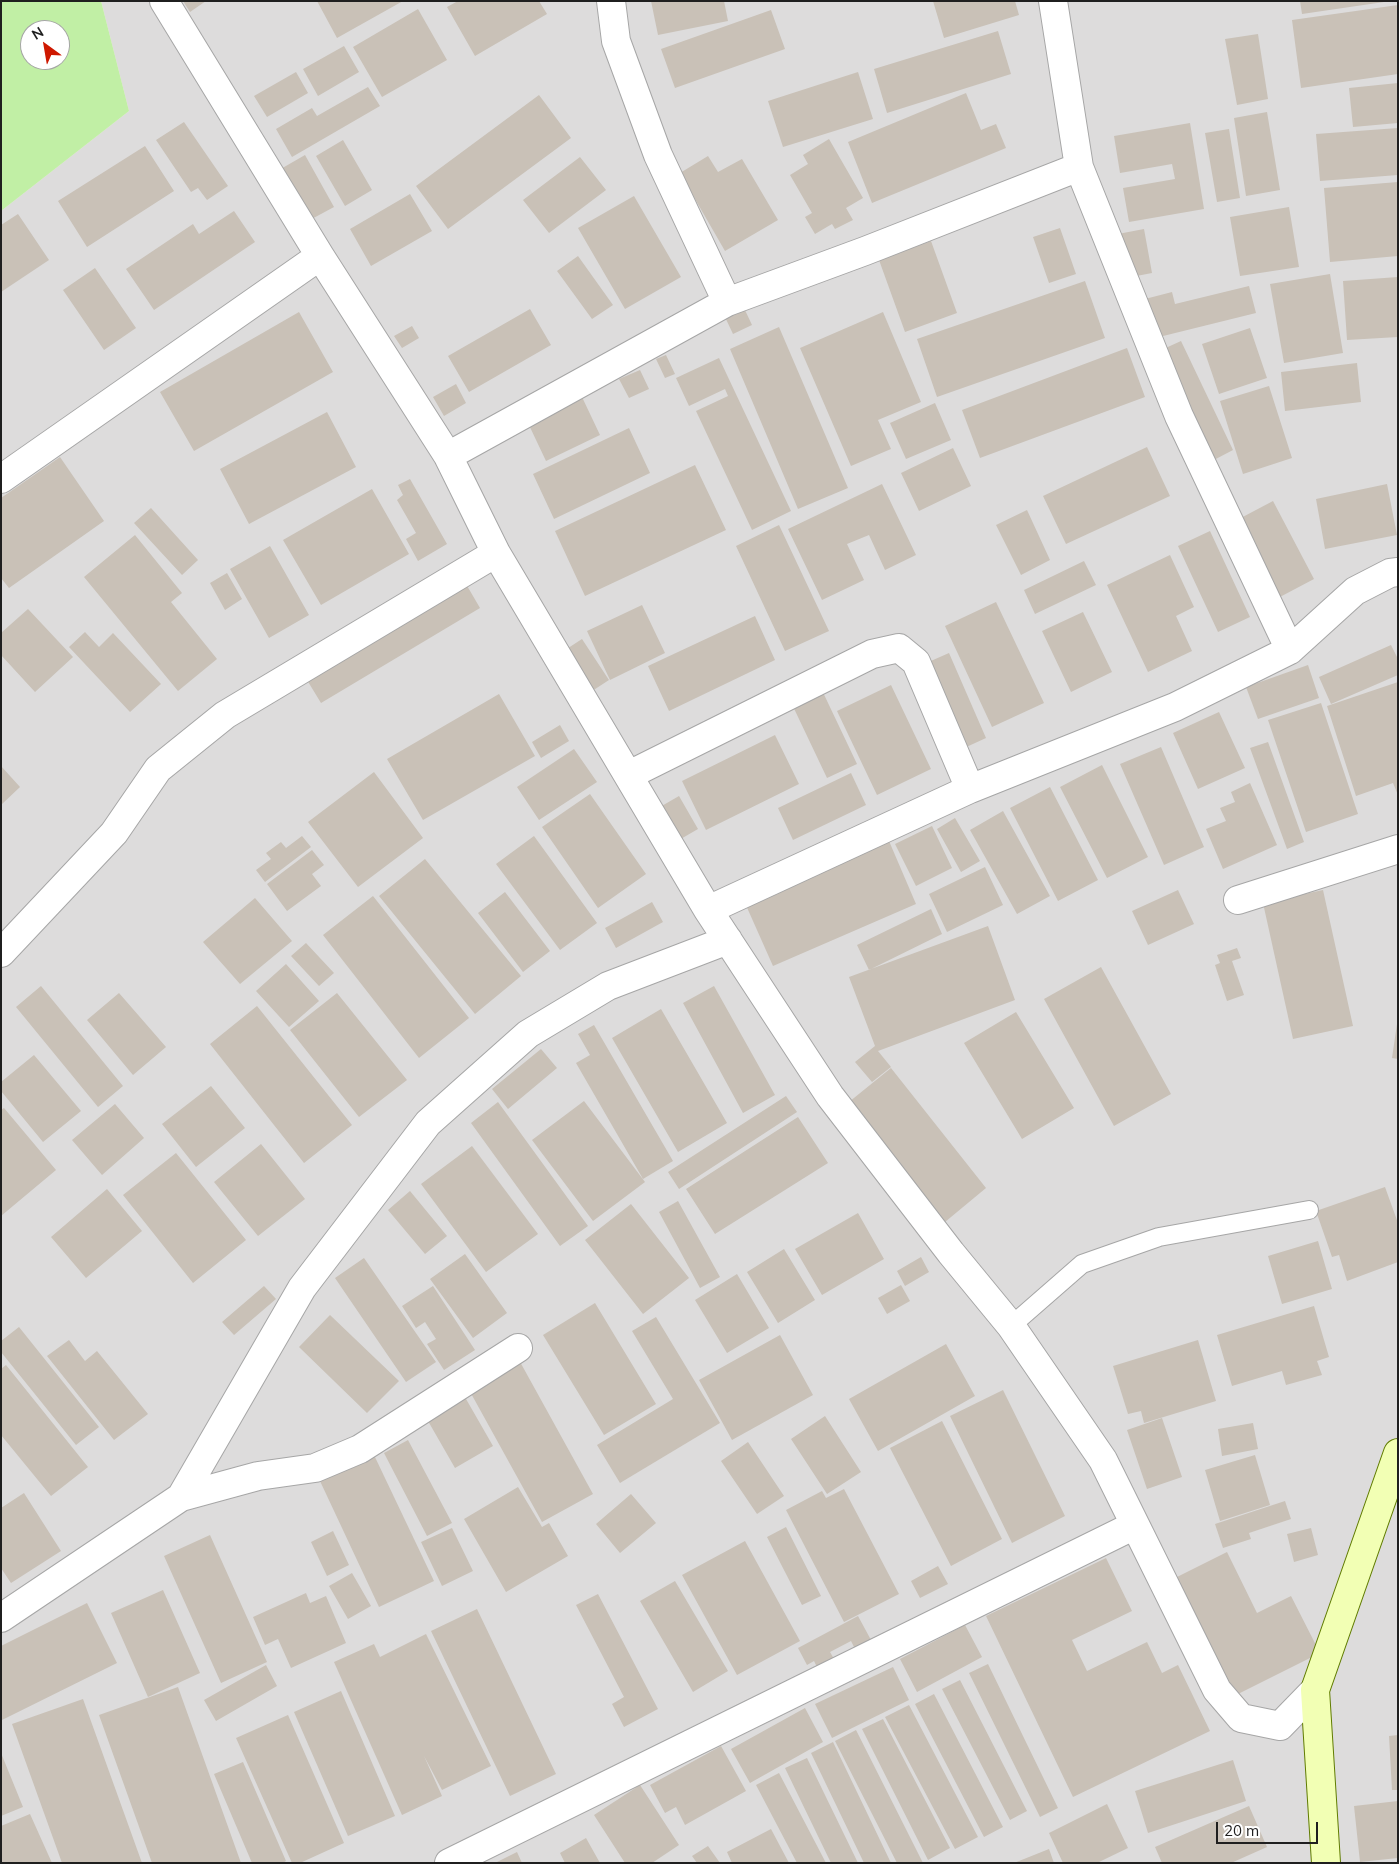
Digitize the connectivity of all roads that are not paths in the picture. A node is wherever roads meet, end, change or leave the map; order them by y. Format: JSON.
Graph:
{"nodes":[{"id":1,"x":164,"y":1,"type":"edge"},
{"id":2,"x":611,"y":1,"type":"edge"},
{"id":3,"x":1053,"y":1,"type":"edge"},
{"id":4,"x":1079,"y":167,"type":"junction"},
{"id":5,"x":320,"y":256,"type":"junction"},
{"id":6,"x":727,"y":302,"type":"junction"},
{"id":7,"x":448,"y":456,"type":"junction"},
{"id":8,"x":1,"y":479,"type":"edge"},
{"id":9,"x":496,"y":553,"type":"junction"},
{"id":10,"x":1398,"y":572,"type":"edge"},
{"id":11,"x":1290,"y":650,"type":"junction"},
{"id":12,"x":628,"y":775,"type":"junction"},
{"id":13,"x":970,"y":789,"type":"junction"},
{"id":14,"x":1398,"y":849,"type":"edge"},
{"id":15,"x":1238,"y":900,"type":"dead end"},
{"id":16,"x":708,"y":910,"type":"junction"},
{"id":17,"x":728,"y":940,"type":"junction"},
{"id":18,"x":1,"y":954,"type":"edge"},
{"id":19,"x":1310,"y":1210,"type":"dead end"},
{"id":20,"x":1011,"y":1326,"type":"junction"},
{"id":21,"x":518,"y":1348,"type":"dead end"},
{"id":22,"x":1398,"y":1453,"type":"edge"},
{"id":23,"x":181,"y":1497,"type":"junction"},
{"id":24,"x":1135,"y":1524,"type":"junction"},
{"id":25,"x":1,"y":1618,"type":"edge"},
{"id":26,"x":1315,"y":1690,"type":"junction"},
{"id":27,"x":449,"y":1863,"type":"edge"},
{"id":28,"x":1326,"y":1863,"type":"edge"}],
"edges":[{"from":1,"to":5,"type":"street"},
{"from":2,"to":6,"type":"street"},
{"from":3,"to":4,"type":"street"},
{"from":4,"to":6,"type":"street"},
{"from":4,"to":11,"type":"street"},
{"from":5,"to":7,"type":"street"},
{"from":5,"to":8,"type":"street"},
{"from":6,"to":7,"type":"street"},
{"from":7,"to":9,"type":"street"},
{"from":9,"to":12,"type":"street"},
{"from":9,"to":18,"type":"street"},
{"from":10,"to":11,"type":"street"},
{"from":11,"to":13,"type":"street"},
{"from":12,"to":13,"type":"street"},
{"from":12,"to":16,"type":"street"},
{"from":13,"to":16,"type":"street"},
{"from":14,"to":15,"type":"street"},
{"from":16,"to":17,"type":"street"},
{"from":17,"to":20,"type":"street"},
{"from":17,"to":23,"type":"street"},
{"from":19,"to":20,"type":"lane"},
{"from":20,"to":24,"type":"street"},
{"from":21,"to":23,"type":"street"},
{"from":22,"to":26,"type":"main road"},
{"from":23,"to":25,"type":"street"},
{"from":24,"to":26,"type":"street"},
{"from":24,"to":27,"type":"street"},
{"from":26,"to":28,"type":"main road"}]}
